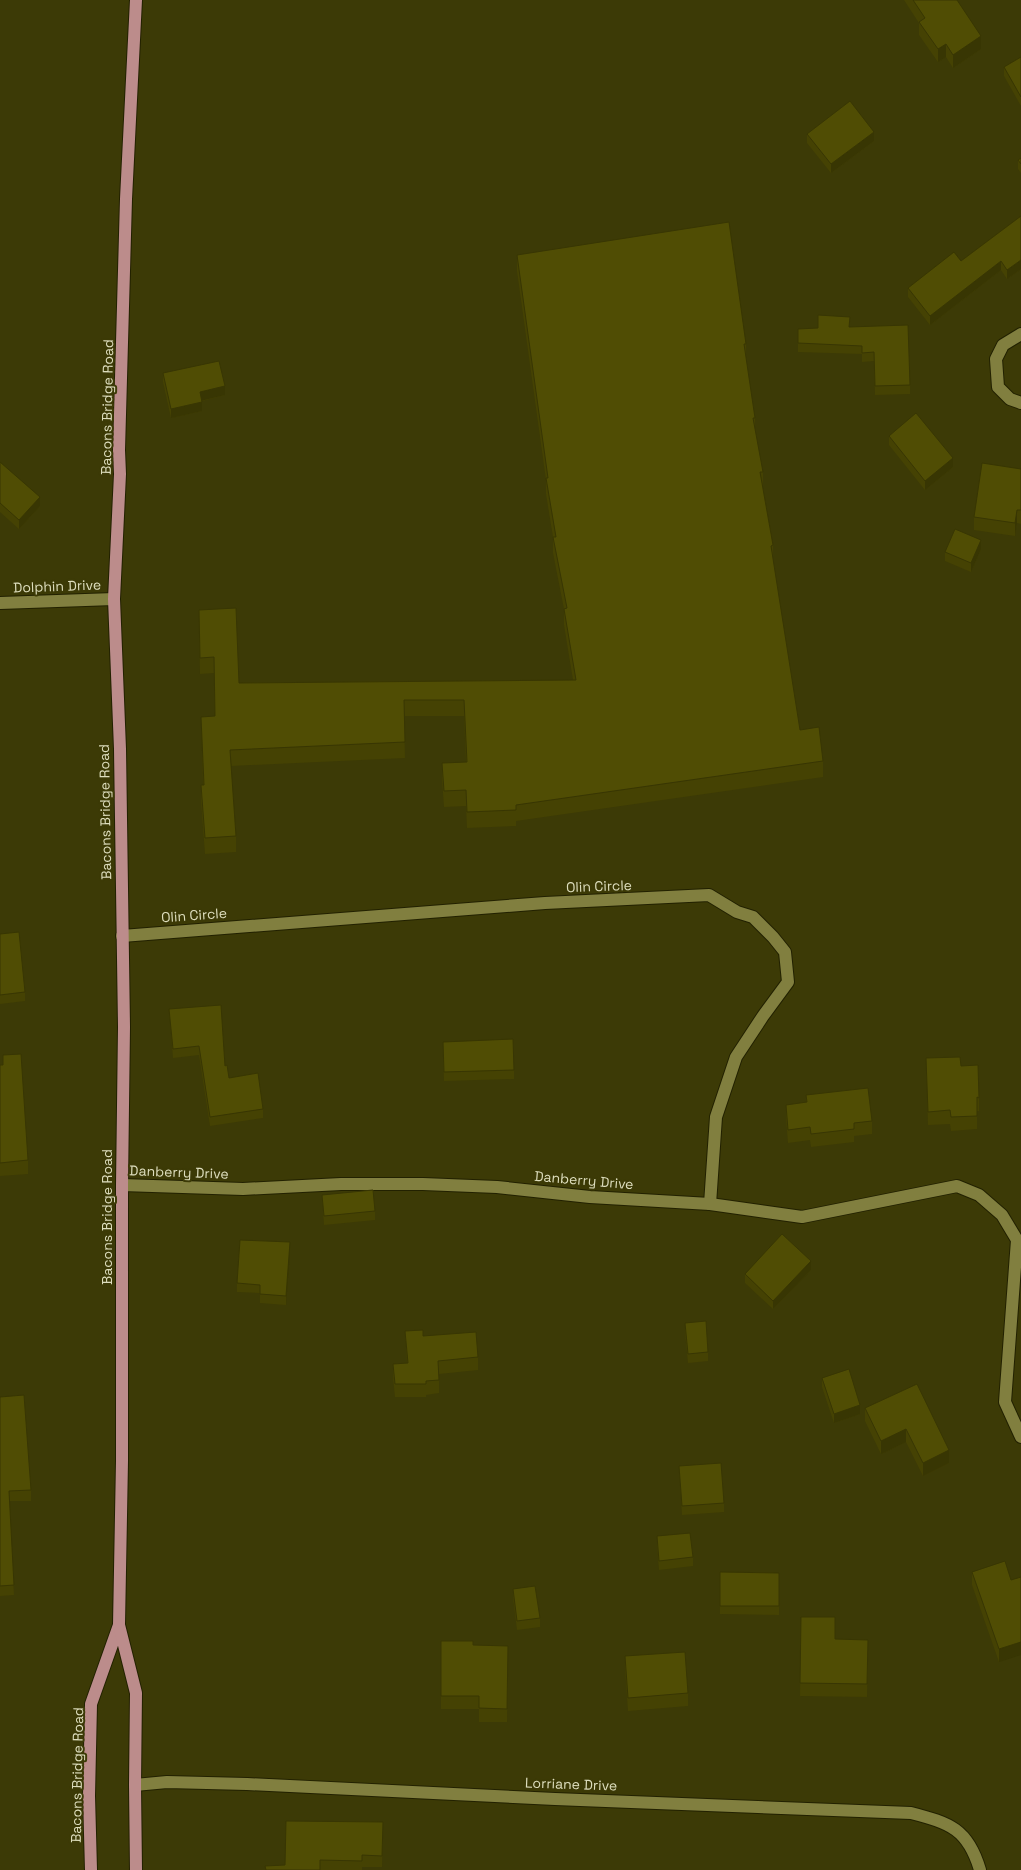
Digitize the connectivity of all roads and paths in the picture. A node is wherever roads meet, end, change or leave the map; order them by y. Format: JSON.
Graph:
{"nodes":[{"id":1,"x":136,"y":0,"type":"edge"},
{"id":2,"x":1021,"y":334,"type":"edge"},
{"id":3,"x":1021,"y":403,"type":"edge"},
{"id":4,"x":114,"y":600,"type":"junction"},
{"id":5,"x":0,"y":602,"type":"edge"},
{"id":6,"x":122,"y":936,"type":"junction"},
{"id":7,"x":122,"y":1185,"type":"junction"},
{"id":8,"x":710,"y":1204,"type":"junction"},
{"id":9,"x":1021,"y":1437,"type":"edge"},
{"id":10,"x":119,"y":1625,"type":"junction"},
{"id":11,"x":134,"y":1785,"type":"junction"},
{"id":12,"x":91,"y":1870,"type":"edge"},
{"id":13,"x":136,"y":1870,"type":"edge"},
{"id":14,"x":980,"y":1870,"type":"edge"}],
"edges":[{"from":1,"to":4,"type":"main road","name":"Bacons Bridge Road"},
{"from":2,"to":3,"type":"street"},
{"from":4,"to":5,"type":"street","name":"Dolphin Drive"},
{"from":4,"to":6,"type":"main road","name":"Bacons Bridge Road"},
{"from":6,"to":7,"type":"main road","name":"Bacons Bridge Road"},
{"from":6,"to":8,"type":"street","name":"Olin Circle"},
{"from":7,"to":8,"type":"street","name":"Danberry Drive"},
{"from":7,"to":10,"type":"main road","name":"Bacons Bridge Road"},
{"from":8,"to":9,"type":"street","name":"Danberry Drive"},
{"from":10,"to":11,"type":"main road","name":"Bacons Bridge Road"},
{"from":10,"to":12,"type":"main road","name":"Bacons Bridge Road"},
{"from":11,"to":13,"type":"main road","name":"Bacons Bridge Road"},
{"from":11,"to":14,"type":"street","name":"Lorriane Drive"}]}
